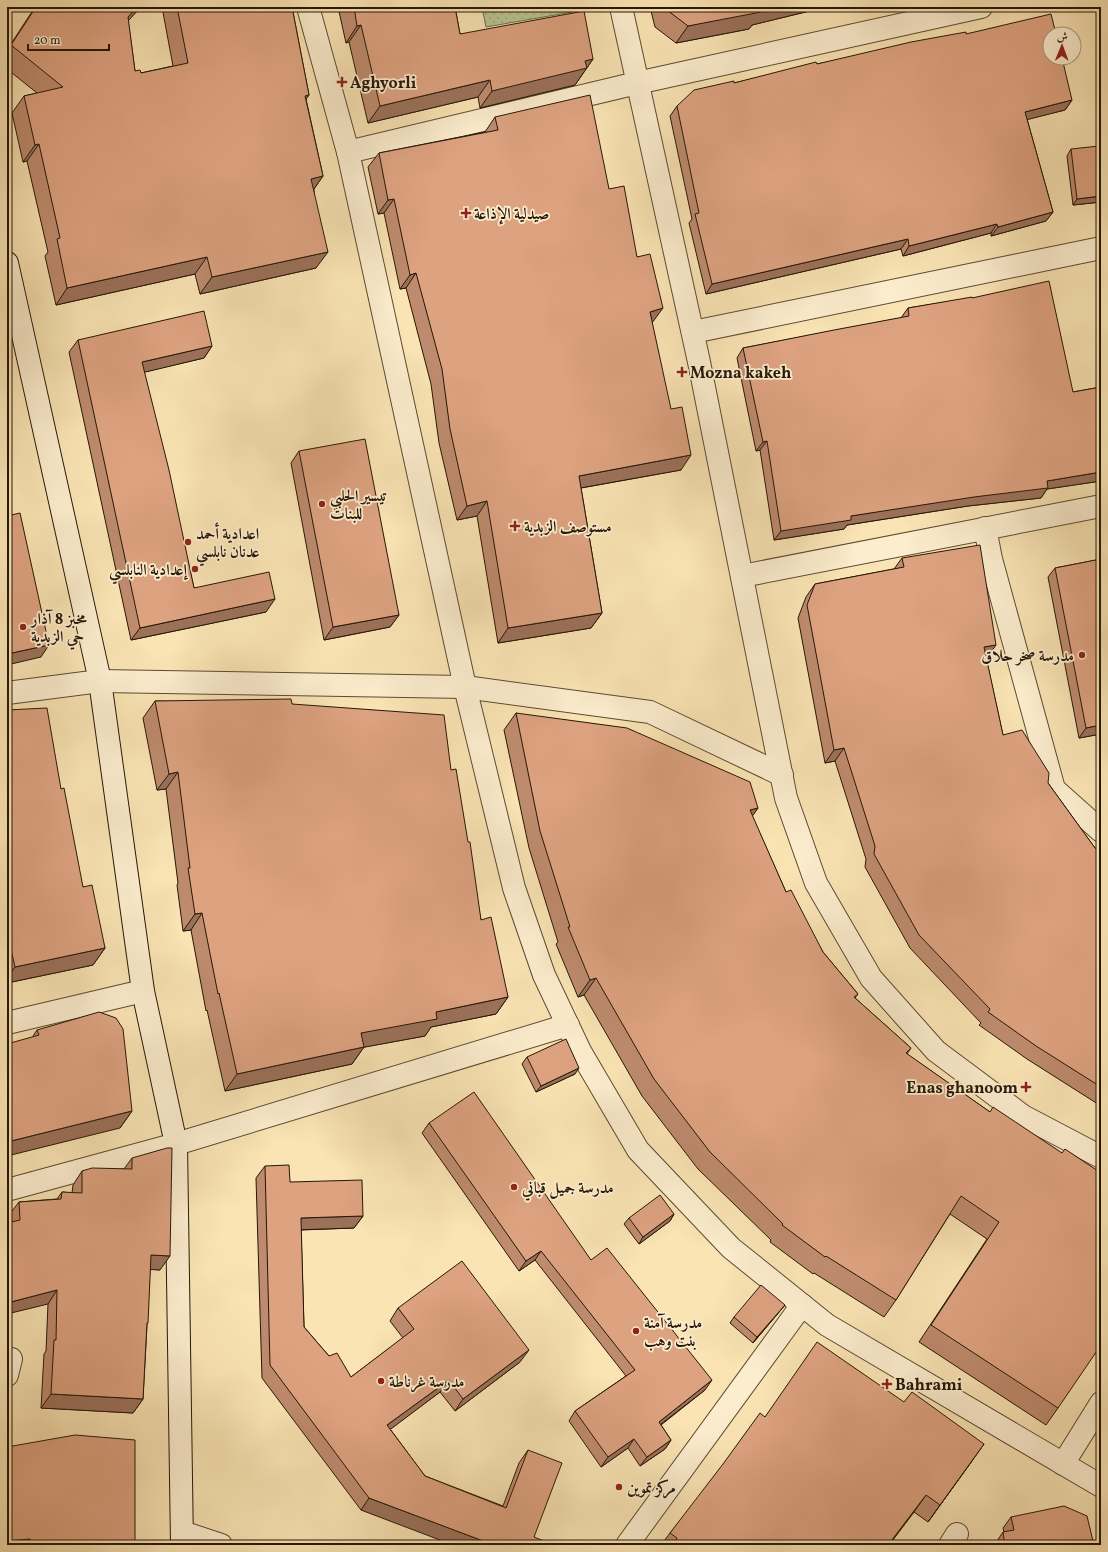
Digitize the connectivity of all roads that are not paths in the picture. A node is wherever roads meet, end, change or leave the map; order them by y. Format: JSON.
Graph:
{"nodes":[{"id":1,"x":308,"y":7,"type":"edge"},
{"id":2,"x":621,"y":7,"type":"edge"},
{"id":3,"x":980,"y":7,"type":"edge"},
{"id":4,"x":902,"y":15,"type":"edge"},
{"id":5,"x":637,"y":83,"type":"junction"},
{"id":6,"x":348,"y":152,"type":"junction"},
{"id":7,"x":1101,"y":248,"type":"edge"},
{"id":8,"x":7,"y":263,"type":"edge"},
{"id":9,"x":693,"y":332,"type":"junction"},
{"id":10,"x":1101,"y":506,"type":"edge"},
{"id":11,"x":985,"y":528,"type":"junction"},
{"id":12,"x":742,"y":576,"type":"junction"},
{"id":13,"x":100,"y":681,"type":"junction"},
{"id":14,"x":465,"y":687,"type":"junction"},
{"id":15,"x":7,"y":692,"type":"edge"},
{"id":16,"x":782,"y":775,"type":"junction"},
{"id":17,"x":1101,"y":831,"type":"edge"},
{"id":18,"x":143,"y":991,"type":"junction"},
{"id":19,"x":7,"y":1023,"type":"edge"},
{"id":20,"x":568,"y":1026,"type":"junction"},
{"id":21,"x":176,"y":1144,"type":"junction"},
{"id":22,"x":1101,"y":1157,"type":"edge"},
{"id":23,"x":7,"y":1190,"type":"edge"},
{"id":24,"x":802,"y":1305,"type":"junction"},
{"id":25,"x":1101,"y":1403,"type":"edge"},
{"id":26,"x":1063,"y":1464,"type":"junction"},
{"id":27,"x":1101,"y":1486,"type":"edge"},
{"id":28,"x":182,"y":1538,"type":"edge"},
{"id":29,"x":221,"y":1545,"type":"edge"},
{"id":30,"x":627,"y":1545,"type":"edge"}],
"edges":[{"from":1,"to":6,"type":"street"},
{"from":2,"to":5,"type":"street"},
{"from":3,"to":4,"type":"street"},
{"from":4,"to":5,"type":"street"},
{"from":5,"to":6,"type":"street"},
{"from":5,"to":9,"type":"street"},
{"from":6,"to":14,"type":"street"},
{"from":7,"to":9,"type":"street"},
{"from":8,"to":13,"type":"street"},
{"from":9,"to":12,"type":"street"},
{"from":10,"to":11,"type":"street"},
{"from":11,"to":12,"type":"street"},
{"from":11,"to":17,"type":"street"},
{"from":12,"to":16,"type":"street"},
{"from":13,"to":14,"type":"street"},
{"from":13,"to":15,"type":"street"},
{"from":13,"to":18,"type":"street"},
{"from":14,"to":16,"type":"street"},
{"from":14,"to":20,"type":"street"},
{"from":16,"to":22,"type":"street"},
{"from":18,"to":19,"type":"street"},
{"from":18,"to":21,"type":"street"},
{"from":20,"to":21,"type":"street"},
{"from":20,"to":24,"type":"street"},
{"from":21,"to":23,"type":"street"},
{"from":21,"to":28,"type":"street"},
{"from":24,"to":26,"type":"street"},
{"from":24,"to":30,"type":"street"},
{"from":25,"to":26,"type":"street"},
{"from":26,"to":27,"type":"street"},
{"from":28,"to":29,"type":"street"}]}
